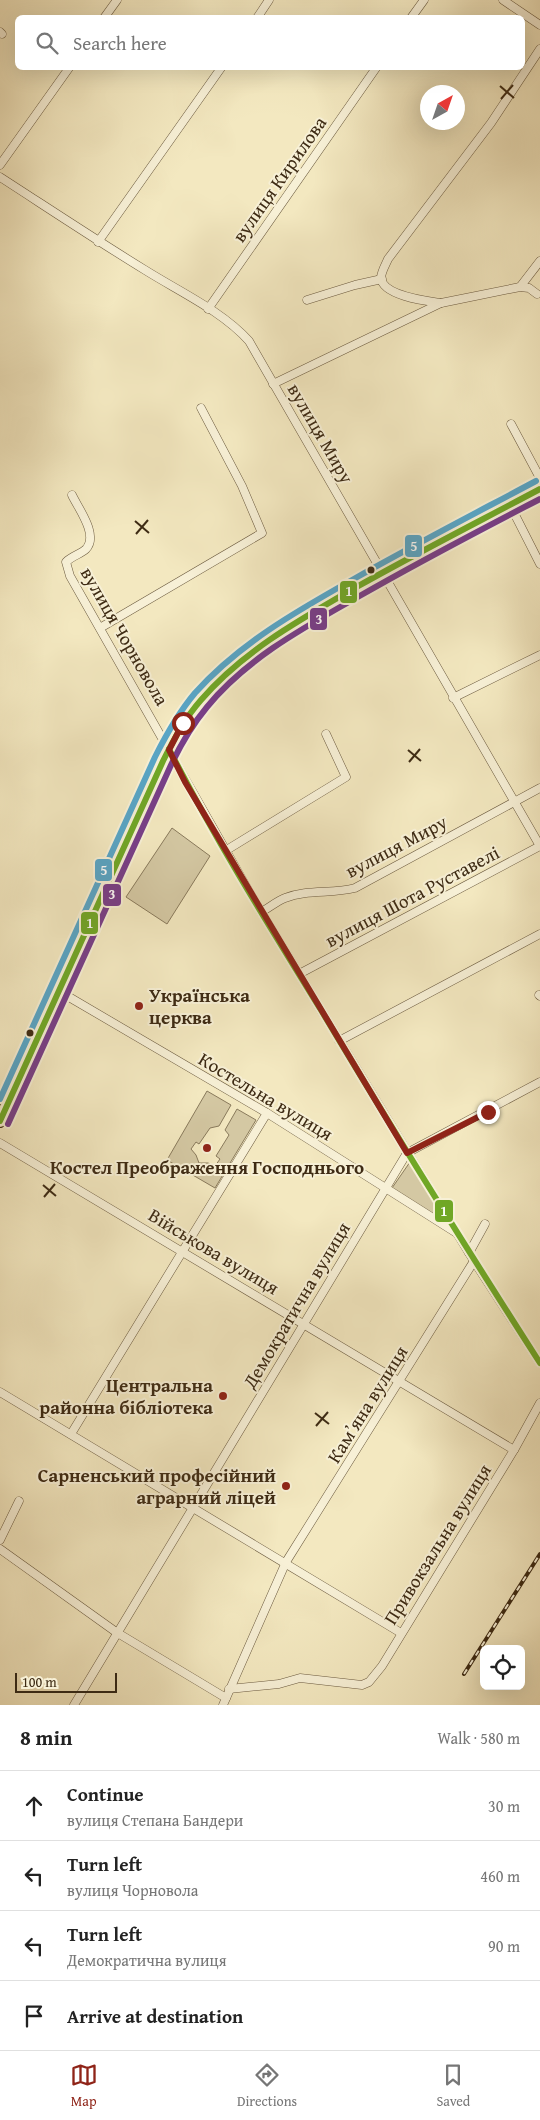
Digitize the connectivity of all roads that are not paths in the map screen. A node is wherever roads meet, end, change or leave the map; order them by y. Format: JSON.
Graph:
{"nodes":[{"id":1,"x":117,"y":0,"type":"edge"},
{"id":2,"x":269,"y":0,"type":"edge"},
{"id":3,"x":424,"y":0,"type":"edge"},
{"id":4,"x":503,"y":0,"type":"edge"},
{"id":5,"x":106,"y":15,"type":"edge"},
{"id":6,"x":259,"y":15,"type":"edge"},
{"id":7,"x":413,"y":15,"type":"edge"},
{"id":8,"x":540,"y":25,"type":"edge"},
{"id":9,"x":540,"y":49,"type":"edge"},
{"id":10,"x":67,"y":70,"type":"edge"},
{"id":11,"x":220,"y":70,"type":"edge"},
{"id":12,"x":375,"y":70,"type":"edge"},
{"id":13,"x":0,"y":165,"type":"edge"},
{"id":14,"x":0,"y":176,"type":"edge"},
{"id":15,"x":98,"y":242,"type":"junction"},
{"id":16,"x":540,"y":261,"type":"edge"},
{"id":17,"x":528,"y":278,"type":"junction"},
{"id":18,"x":382,"y":279,"type":"junction"},
{"id":19,"x":520,"y":287,"type":"junction"},
{"id":20,"x":539,"y":296,"type":"edge"},
{"id":21,"x":307,"y":300,"type":"dead end"},
{"id":22,"x":420,"y":300,"type":"junction"},
{"id":23,"x":441,"y":303,"type":"junction"},
{"id":24,"x":208,"y":309,"type":"junction"},
{"id":25,"x":419,"y":313,"type":"junction"},
{"id":26,"x":273,"y":384,"type":"junction"},
{"id":27,"x":201,"y":408,"type":"dead end"},
{"id":28,"x":511,"y":424,"type":"dead end"},
{"id":29,"x":540,"y":478,"type":"edge"},
{"id":30,"x":540,"y":489,"type":"edge"},
{"id":31,"x":72,"y":495,"type":"dead end"},
{"id":32,"x":510,"y":505,"type":"junction"},
{"id":33,"x":540,"y":564,"type":"edge"},
{"id":34,"x":381,"y":573,"type":"junction"},
{"id":35,"x":100,"y":628,"type":"junction"},
{"id":36,"x":540,"y":655,"type":"edge"},
{"id":37,"x":453,"y":698,"type":"junction"},
{"id":38,"x":326,"y":734,"type":"dead end"},
{"id":39,"x":169,"y":750,"type":"junction"},
{"id":40,"x":540,"y":788,"type":"edge"},
{"id":41,"x":512,"y":801,"type":"junction"},
{"id":42,"x":540,"y":846,"type":"edge"},
{"id":43,"x":225,"y":851,"type":"junction"},
{"id":44,"x":261,"y":912,"type":"junction"},
{"id":45,"x":540,"y":934,"type":"edge"},
{"id":46,"x":299,"y":974,"type":"junction"},
{"id":47,"x":57,"y":990,"type":"junction"},
{"id":48,"x":339,"y":1041,"type":"junction"},
{"id":49,"x":540,"y":1082,"type":"edge"},
{"id":50,"x":267,"y":1113,"type":"junction"},
{"id":51,"x":0,"y":1121,"type":"edge"},
{"id":52,"x":0,"y":1143,"type":"edge"},
{"id":53,"x":407,"y":1153,"type":"junction"},
{"id":54,"x":385,"y":1188,"type":"junction"},
{"id":55,"x":485,"y":1224,"type":"dead end"},
{"id":56,"x":456,"y":1233,"type":"junction"},
{"id":57,"x":184,"y":1251,"type":"junction"},
{"id":58,"x":469,"y":1253,"type":"junction"},
{"id":59,"x":474,"y":1261,"type":"junction"},
{"id":60,"x":304,"y":1324,"type":"junction"},
{"id":61,"x":540,"y":1364,"type":"edge"},
{"id":62,"x":401,"y":1381,"type":"junction"},
{"id":63,"x":0,"y":1392,"type":"edge"},
{"id":64,"x":540,"y":1403,"type":"edge"},
{"id":65,"x":71,"y":1434,"type":"junction"},
{"id":66,"x":514,"y":1450,"type":"junction"},
{"id":67,"x":20,"y":1501,"type":"dead end"},
{"id":68,"x":193,"y":1506,"type":"junction"},
{"id":69,"x":0,"y":1540,"type":"edge"},
{"id":70,"x":0,"y":1549,"type":"edge"},
{"id":71,"x":286,"y":1562,"type":"junction"},
{"id":72,"x":116,"y":1632,"type":"junction"},
{"id":73,"x":401,"y":1633,"type":"junction"},
{"id":74,"x":229,"y":1690,"type":"junction"},
{"id":75,"x":224,"y":1702,"type":"edge"},
{"id":76,"x":74,"y":1705,"type":"edge"}],
"edges":[{"from":1,"to":5,"type":"street"},
{"from":2,"to":6,"type":"street"},
{"from":3,"to":7,"type":"street"},
{"from":4,"to":8,"type":"street"},
{"from":9,"to":18,"type":"street"},
{"from":10,"to":13,"type":"street"},
{"from":11,"to":15,"type":"street"},
{"from":12,"to":24,"type":"street","name":"вулиця Кирилова"},
{"from":14,"to":15,"type":"street","name":"вулиця Миру"},
{"from":15,"to":24,"type":"street","name":"вулиця Миру"},
{"from":16,"to":17,"type":"street"},
{"from":17,"to":19,"type":"street"},
{"from":17,"to":20,"type":"street"},
{"from":18,"to":21,"type":"street"},
{"from":18,"to":22,"type":"street"},
{"from":19,"to":20,"type":"street"},
{"from":19,"to":23,"type":"street"},
{"from":22,"to":23,"type":"street"},
{"from":22,"to":25,"type":"street"},
{"from":23,"to":25,"type":"street"},
{"from":24,"to":26,"type":"street","name":"вулиця Миру"},
{"from":25,"to":26,"type":"street"},
{"from":26,"to":34,"type":"street","name":"вулиця Миру"},
{"from":27,"to":35,"type":"street"},
{"from":28,"to":29,"type":"street"},
{"from":30,"to":32,"type":"main road"},
{"from":31,"to":35,"type":"street","name":"вулиця Чорновола"},
{"from":32,"to":33,"type":"street"},
{"from":32,"to":34,"type":"main road"},
{"from":34,"to":37,"type":"street","name":"вулиця Миру"},
{"from":34,"to":39,"type":"main road"},
{"from":35,"to":39,"type":"street","name":"вулиця Чорновола"},
{"from":36,"to":37,"type":"street"},
{"from":37,"to":41,"type":"street","name":"вулиця Миру"},
{"from":38,"to":43,"type":"street"},
{"from":39,"to":43,"type":"street","name":"вулиця Чорновола"},
{"from":39,"to":47,"type":"main road"},
{"from":40,"to":41,"type":"street","name":"вулиця Миру"},
{"from":41,"to":42,"type":"street","name":"вулиця Миру"},
{"from":41,"to":44,"type":"street","name":"вулиця Миру"},
{"from":42,"to":46,"type":"street","name":"вулиця Шота Руставелі"},
{"from":43,"to":44,"type":"street","name":"вулиця Чорновола"},
{"from":44,"to":46,"type":"street","name":"вулиця Чорновола"},
{"from":45,"to":48,"type":"street"},
{"from":46,"to":48,"type":"street","name":"вулиця Чорновола"},
{"from":47,"to":50,"type":"street","name":"Костельна вулиця"},
{"from":47,"to":51,"type":"main road"},
{"from":48,"to":53,"type":"street","name":"вулиця Чорновола"},
{"from":49,"to":53,"type":"street","name":"Демократична вулиця"},
{"from":50,"to":54,"type":"street","name":"Костельна вулиця"},
{"from":50,"to":57,"type":"street"},
{"from":52,"to":57,"type":"street","name":"Військова вулиця"},
{"from":53,"to":54,"type":"street","name":"Демократична вулиця"},
{"from":53,"to":56,"type":"street","name":"вулиця Чорновола"},
{"from":54,"to":56,"type":"street","name":"Костельна вулиця"},
{"from":54,"to":60,"type":"street","name":"Демократична вулиця"},
{"from":55,"to":58,"type":"street"},
{"from":56,"to":58,"type":"street","name":"вулиця Чорновола"},
{"from":57,"to":60,"type":"street","name":"Військова вулиця"},
{"from":57,"to":65,"type":"street"},
{"from":58,"to":59,"type":"street","name":"вулиця Чорновола"},
{"from":59,"to":61,"type":"street","name":"вулиця Чорновола"},
{"from":59,"to":62,"type":"street","name":"Камʼяна вулиця"},
{"from":60,"to":62,"type":"street","name":"Військова вулиця"},
{"from":60,"to":68,"type":"street","name":"Демократична вулиця"},
{"from":62,"to":66,"type":"street","name":"Військова вулиця"},
{"from":62,"to":71,"type":"street","name":"Камʼяна вулиця"},
{"from":63,"to":65,"type":"street"},
{"from":64,"to":66,"type":"street","name":"Привокзальна вулиця"},
{"from":65,"to":68,"type":"street"},
{"from":66,"to":73,"type":"street","name":"Привокзальна вулиця"},
{"from":67,"to":69,"type":"street"},
{"from":68,"to":71,"type":"street"},
{"from":68,"to":72,"type":"street","name":"Демократична вулиця"},
{"from":70,"to":72,"type":"street"},
{"from":71,"to":73,"type":"street"},
{"from":71,"to":74,"type":"street","name":"Камʼяна вулиця"},
{"from":72,"to":75,"type":"street"},
{"from":72,"to":76,"type":"street","name":"Демократична вулиця"},
{"from":73,"to":74,"type":"street","name":"Привокзальна вулиця"},
{"from":74,"to":75,"type":"street","name":"Камʼяна вулиця"}]}
